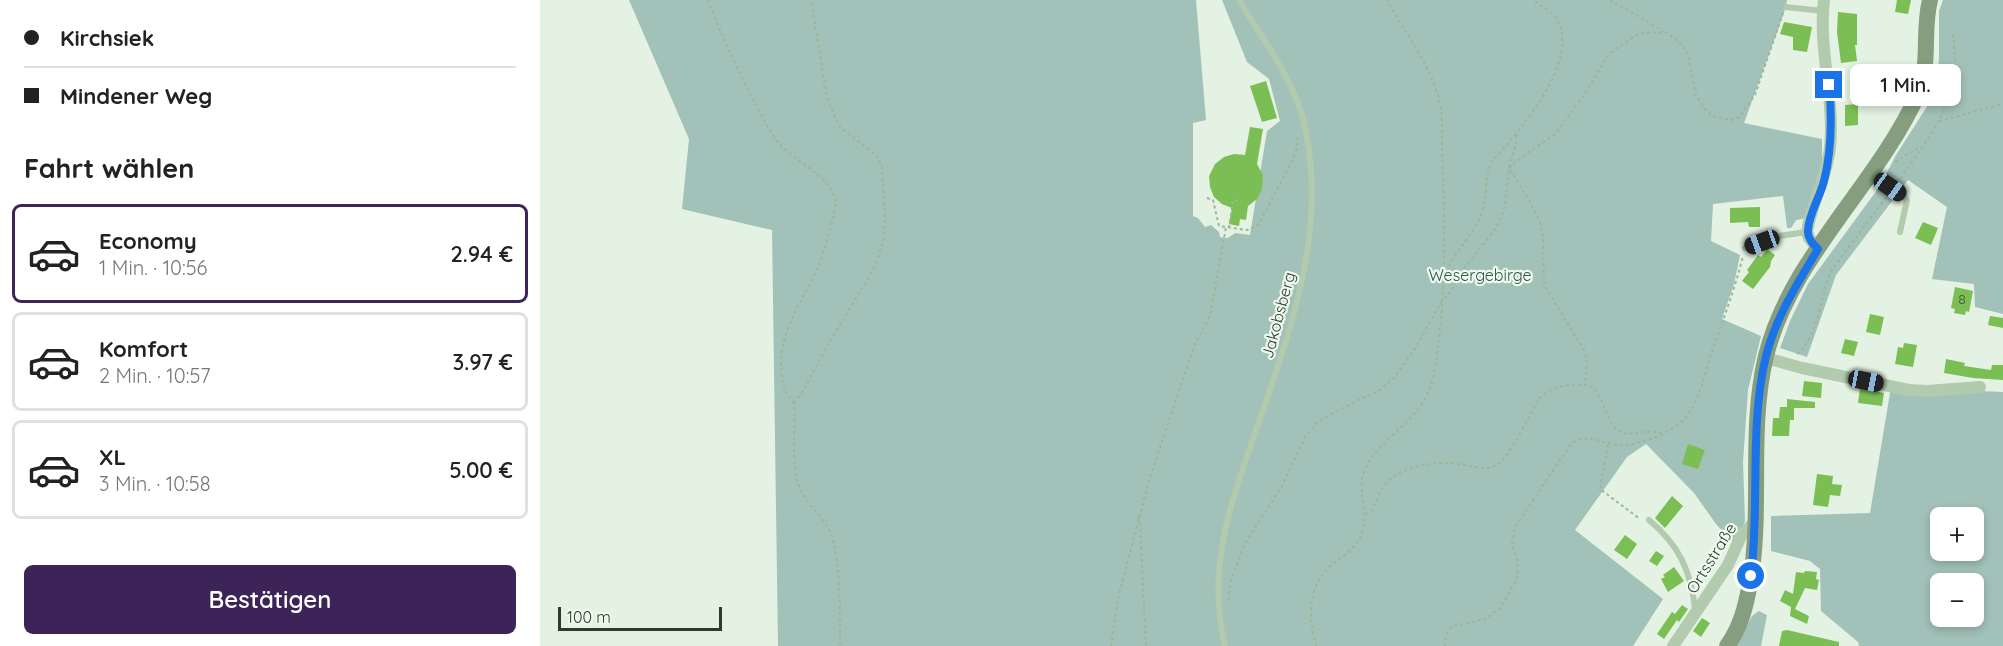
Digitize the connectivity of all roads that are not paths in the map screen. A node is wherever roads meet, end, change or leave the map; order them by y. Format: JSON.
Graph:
{"nodes":[{"id":1,"x":1239,"y":0,"type":"edge"},
{"id":2,"x":1930,"y":0,"type":"edge"},
{"id":3,"x":1823,"y":6,"type":"edge"},
{"id":4,"x":1786,"y":7,"type":"road end"},
{"id":5,"x":1874,"y":176,"type":"junction"},
{"id":6,"x":1808,"y":232,"type":"junction"},
{"id":7,"x":1900,"y":232,"type":"dead end"},
{"id":8,"x":1745,"y":248,"type":"road end"},
{"id":9,"x":1818,"y":249,"type":"junction"},
{"id":10,"x":1766,"y":358,"type":"junction"},
{"id":11,"x":1980,"y":387,"type":"dead end"},
{"id":12,"x":1649,"y":520,"type":"road end"},
{"id":13,"x":1756,"y":521,"type":"junction"},
{"id":14,"x":1695,"y":613,"type":"junction"},
{"id":15,"x":1225,"y":646,"type":"edge"},
{"id":16,"x":1673,"y":646,"type":"edge"},
{"id":17,"x":1727,"y":646,"type":"edge"}],
"edges":[{"from":1,"to":15,"type":"lane","name":"Jakobsberg"},
{"from":2,"to":5,"type":"main road"},
{"from":3,"to":4,"type":"lane"},
{"from":3,"to":6,"type":"street"},
{"from":5,"to":7,"type":"lane","bridge":true},
{"from":5,"to":9,"type":"main road"},
{"from":6,"to":8,"type":"lane"},
{"from":6,"to":9,"type":"street"},
{"from":9,"to":10,"type":"main road"},
{"from":10,"to":11,"type":"street"},
{"from":10,"to":13,"type":"main road"},
{"from":12,"to":14,"type":"lane","name":"Ortsstraße"},
{"from":13,"to":14,"type":"street","name":"Ortsstraße"},
{"from":13,"to":17,"type":"main road"},
{"from":14,"to":16,"type":"street","name":"Ortsstraße"}]}
